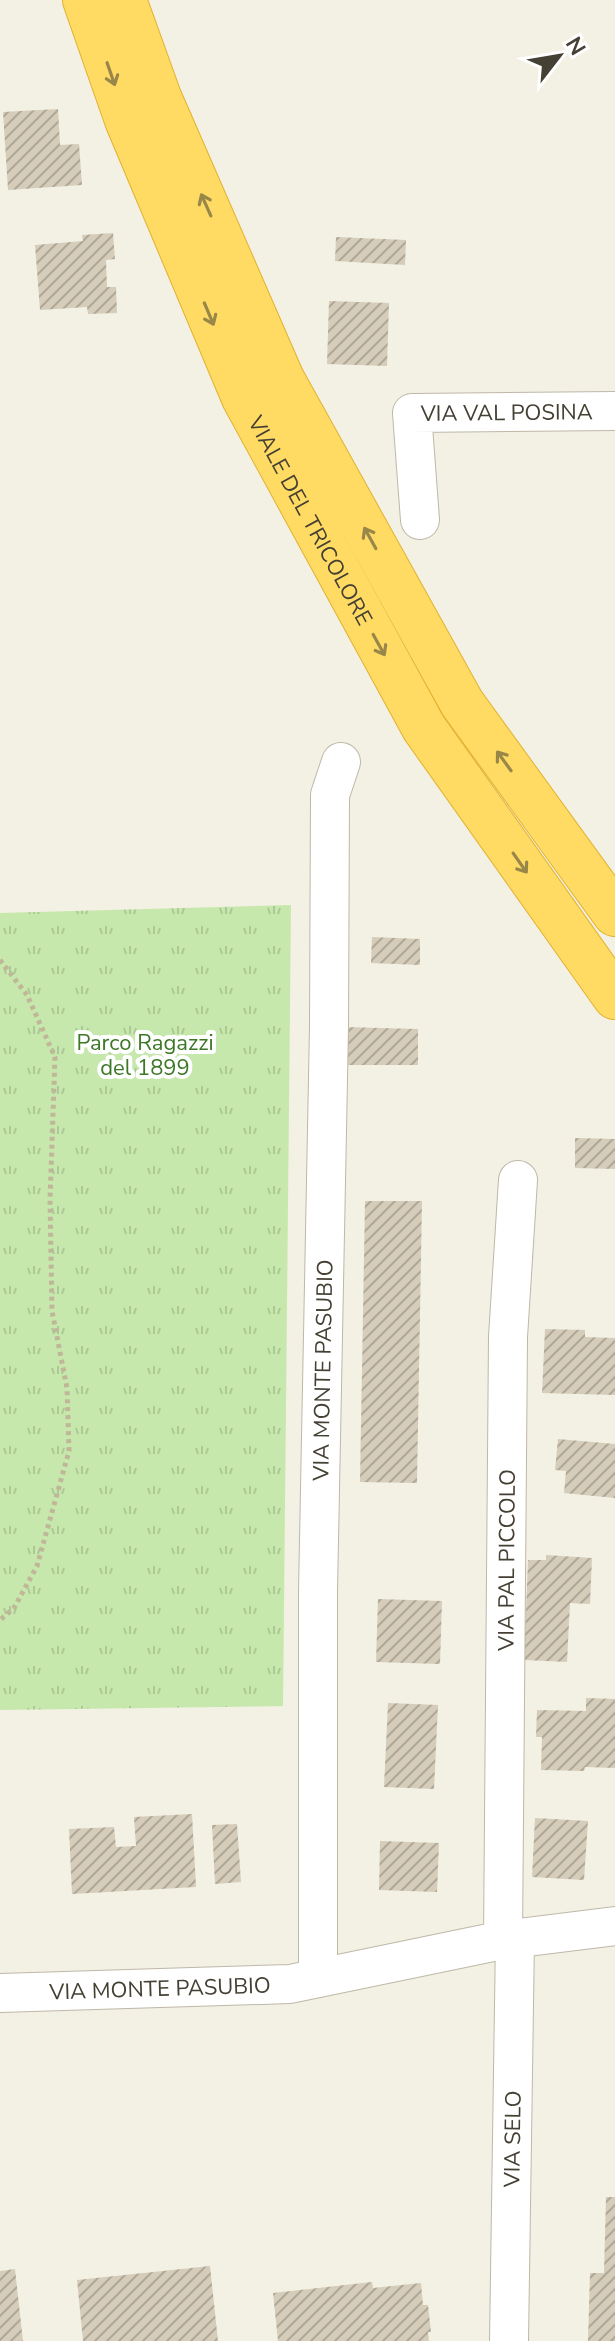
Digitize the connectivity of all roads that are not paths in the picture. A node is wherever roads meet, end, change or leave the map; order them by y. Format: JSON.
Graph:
{"nodes":[{"id":1,"x":85,"y":0,"type":"edge"},
{"id":2,"x":124,"y":0,"type":"edge"},
{"id":3,"x":615,"y":411,"type":"edge"},
{"id":4,"x":420,"y":520,"type":"dead end"},
{"id":5,"x":341,"y":762,"type":"dead end"},
{"id":6,"x":615,"y":914,"type":"edge"},
{"id":7,"x":615,"y":997,"type":"edge"},
{"id":8,"x":518,"y":1180,"type":"dead end"},
{"id":9,"x":615,"y":1926,"type":"edge"},
{"id":10,"x":509,"y":1939,"type":"junction"},
{"id":11,"x":318,"y":1978,"type":"junction"},
{"id":12,"x":0,"y":1993,"type":"edge"},
{"id":13,"x":509,"y":2341,"type":"edge"}],
"edges":[{"from":1,"to":7,"type":"highway","name":"VIALE DEL TRICOLORE","one_way":true},
{"from":6,"to":2,"type":"highway","name":"VIALE DEL TRICOLORE","one_way":true},
{"from":3,"to":4,"type":"street","name":"VIA VAL POSINA"},
{"from":5,"to":11,"type":"street","name":"VIA MONTE PASUBIO"},
{"from":8,"to":10,"type":"street","name":"VIA PAL PICCOLO"},
{"from":9,"to":10,"type":"street","name":"VIA MONTE PASUBIO"},
{"from":10,"to":11,"type":"street","name":"VIA MONTE PASUBIO"},
{"from":10,"to":13,"type":"street","name":"VIA SELO"},
{"from":11,"to":12,"type":"street","name":"VIA MONTE PASUBIO"}]}
